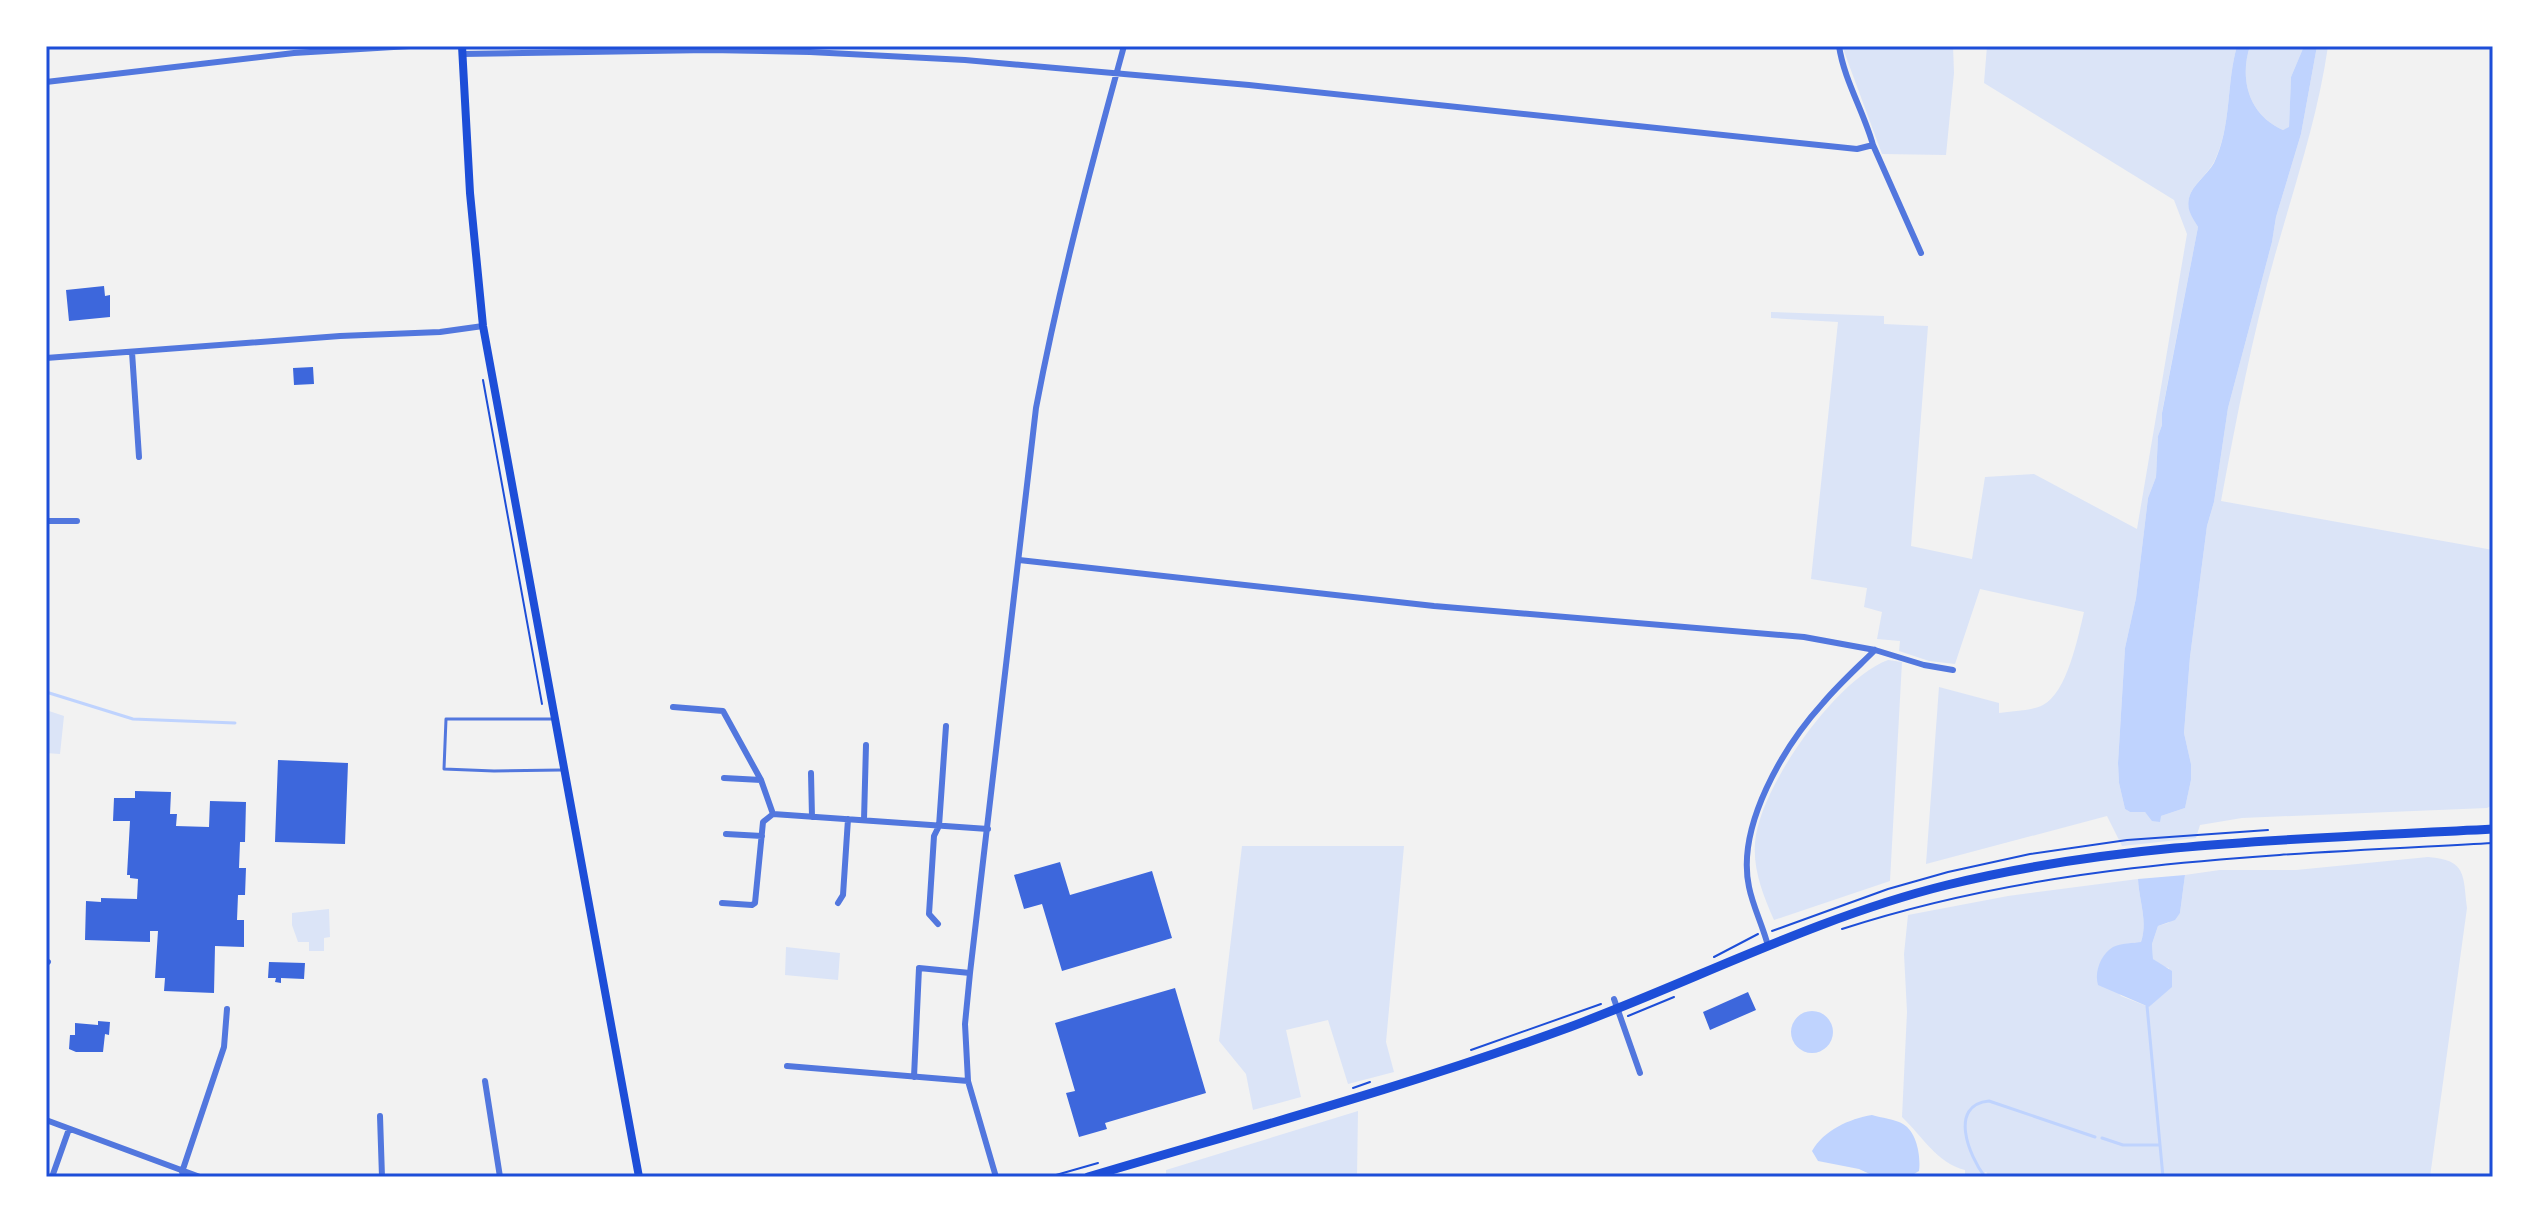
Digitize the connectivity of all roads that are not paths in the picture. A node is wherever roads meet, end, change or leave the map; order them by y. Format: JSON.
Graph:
{"nodes":[{"id":1,"x":410,"y":46,"type":"edge"},
{"id":2,"x":1124,"y":46,"type":"edge"},
{"id":3,"x":1839,"y":46,"type":"edge"},
{"id":4,"x":462,"y":50,"type":"edge"},
{"id":5,"x":1117,"y":73,"type":"junction"},
{"id":6,"x":46,"y":82,"type":"edge"},
{"id":7,"x":1873,"y":145,"type":"junction"},
{"id":8,"x":1921,"y":253,"type":"dead end"},
{"id":9,"x":483,"y":326,"type":"junction"},
{"id":10,"x":132,"y":352,"type":"junction"},
{"id":11,"x":46,"y":358,"type":"edge"},
{"id":12,"x":139,"y":457,"type":"dead end"},
{"id":13,"x":46,"y":521,"type":"edge"},
{"id":14,"x":77,"y":521,"type":"dead end"},
{"id":15,"x":1019,"y":560,"type":"junction"},
{"id":16,"x":1875,"y":650,"type":"junction"},
{"id":17,"x":1953,"y":670,"type":"dead end"},
{"id":18,"x":673,"y":707,"type":"dead end"},
{"id":19,"x":555,"y":720,"type":"junction"},
{"id":20,"x":946,"y":726,"type":"dead end"},
{"id":21,"x":866,"y":745,"type":"dead end"},
{"id":22,"x":564,"y":770,"type":"junction"},
{"id":23,"x":811,"y":773,"type":"dead end"},
{"id":24,"x":724,"y":778,"type":"dead end"},
{"id":25,"x":761,"y":780,"type":"junction"},
{"id":26,"x":773,"y":814,"type":"junction"},
{"id":27,"x":812,"y":817,"type":"junction"},
{"id":28,"x":848,"y":819,"type":"junction"},
{"id":29,"x":864,"y":820,"type":"junction"},
{"id":30,"x":939,"y":826,"type":"junction"},
{"id":31,"x":988,"y":829,"type":"junction"},
{"id":32,"x":2493,"y":829,"type":"edge"},
{"id":33,"x":726,"y":834,"type":"dead end"},
{"id":34,"x":762,"y":836,"type":"junction"},
{"id":35,"x":722,"y":903,"type":"dead end"},
{"id":36,"x":838,"y":903,"type":"dead end"},
{"id":37,"x":938,"y":924,"type":"dead end"},
{"id":38,"x":1768,"y":946,"type":"junction"},
{"id":39,"x":970,"y":973,"type":"junction"},
{"id":40,"x":1616,"y":1004,"type":"junction"},
{"id":41,"x":227,"y":1009,"type":"dead end"},
{"id":42,"x":787,"y":1066,"type":"dead end"},
{"id":43,"x":1640,"y":1073,"type":"dead end"},
{"id":44,"x":914,"y":1077,"type":"junction"},
{"id":45,"x":485,"y":1081,"type":"dead end"},
{"id":46,"x":968,"y":1081,"type":"junction"},
{"id":47,"x":380,"y":1116,"type":"dead end"},
{"id":48,"x":46,"y":1120,"type":"edge"},
{"id":49,"x":69,"y":1129,"type":"junction"},
{"id":50,"x":182,"y":1172,"type":"junction"},
{"id":51,"x":52,"y":1177,"type":"edge"},
{"id":52,"x":200,"y":1177,"type":"edge"},
{"id":53,"x":382,"y":1177,"type":"edge"},
{"id":54,"x":500,"y":1177,"type":"edge"},
{"id":55,"x":639,"y":1177,"type":"edge"},
{"id":56,"x":996,"y":1177,"type":"edge"},
{"id":57,"x":1088,"y":1177,"type":"edge"}],
"edges":[{"from":1,"to":6,"type":"street"},
{"from":2,"to":5,"type":"street"},
{"from":3,"to":7,"type":"street"},
{"from":4,"to":5,"type":"street"},
{"from":4,"to":9,"type":"main road"},
{"from":5,"to":7,"type":"street"},
{"from":5,"to":15,"type":"street"},
{"from":7,"to":8,"type":"street"},
{"from":9,"to":10,"type":"street"},
{"from":9,"to":19,"type":"main road"},
{"from":10,"to":11,"type":"street"},
{"from":10,"to":12,"type":"street"},
{"from":13,"to":14,"type":"street"},
{"from":15,"to":16,"type":"street"},
{"from":15,"to":31,"type":"street"},
{"from":16,"to":17,"type":"street"},
{"from":16,"to":38,"type":"street"},
{"from":18,"to":25,"type":"street"},
{"from":19,"to":22,"type":"main road"},
{"from":19,"to":22,"type":"lane"},
{"from":20,"to":30,"type":"street"},
{"from":21,"to":29,"type":"street"},
{"from":22,"to":55,"type":"main road"},
{"from":23,"to":27,"type":"street"},
{"from":24,"to":25,"type":"street"},
{"from":25,"to":26,"type":"street"},
{"from":26,"to":27,"type":"street"},
{"from":26,"to":34,"type":"street"},
{"from":27,"to":28,"type":"street"},
{"from":28,"to":29,"type":"street"},
{"from":28,"to":36,"type":"street"},
{"from":29,"to":30,"type":"street"},
{"from":30,"to":31,"type":"street"},
{"from":30,"to":37,"type":"street"},
{"from":31,"to":39,"type":"street"},
{"from":32,"to":38,"type":"main road"},
{"from":33,"to":34,"type":"street"},
{"from":34,"to":35,"type":"street"},
{"from":38,"to":40,"type":"main road"},
{"from":39,"to":44,"type":"street"},
{"from":39,"to":46,"type":"street"},
{"from":40,"to":43,"type":"street"},
{"from":40,"to":57,"type":"main road"},
{"from":41,"to":50,"type":"street"},
{"from":42,"to":44,"type":"street"},
{"from":44,"to":46,"type":"street"},
{"from":45,"to":54,"type":"street"},
{"from":46,"to":56,"type":"street"},
{"from":47,"to":53,"type":"street"},
{"from":48,"to":49,"type":"street"},
{"from":49,"to":50,"type":"street"},
{"from":49,"to":51,"type":"street"},
{"from":50,"to":52,"type":"street"}]}
